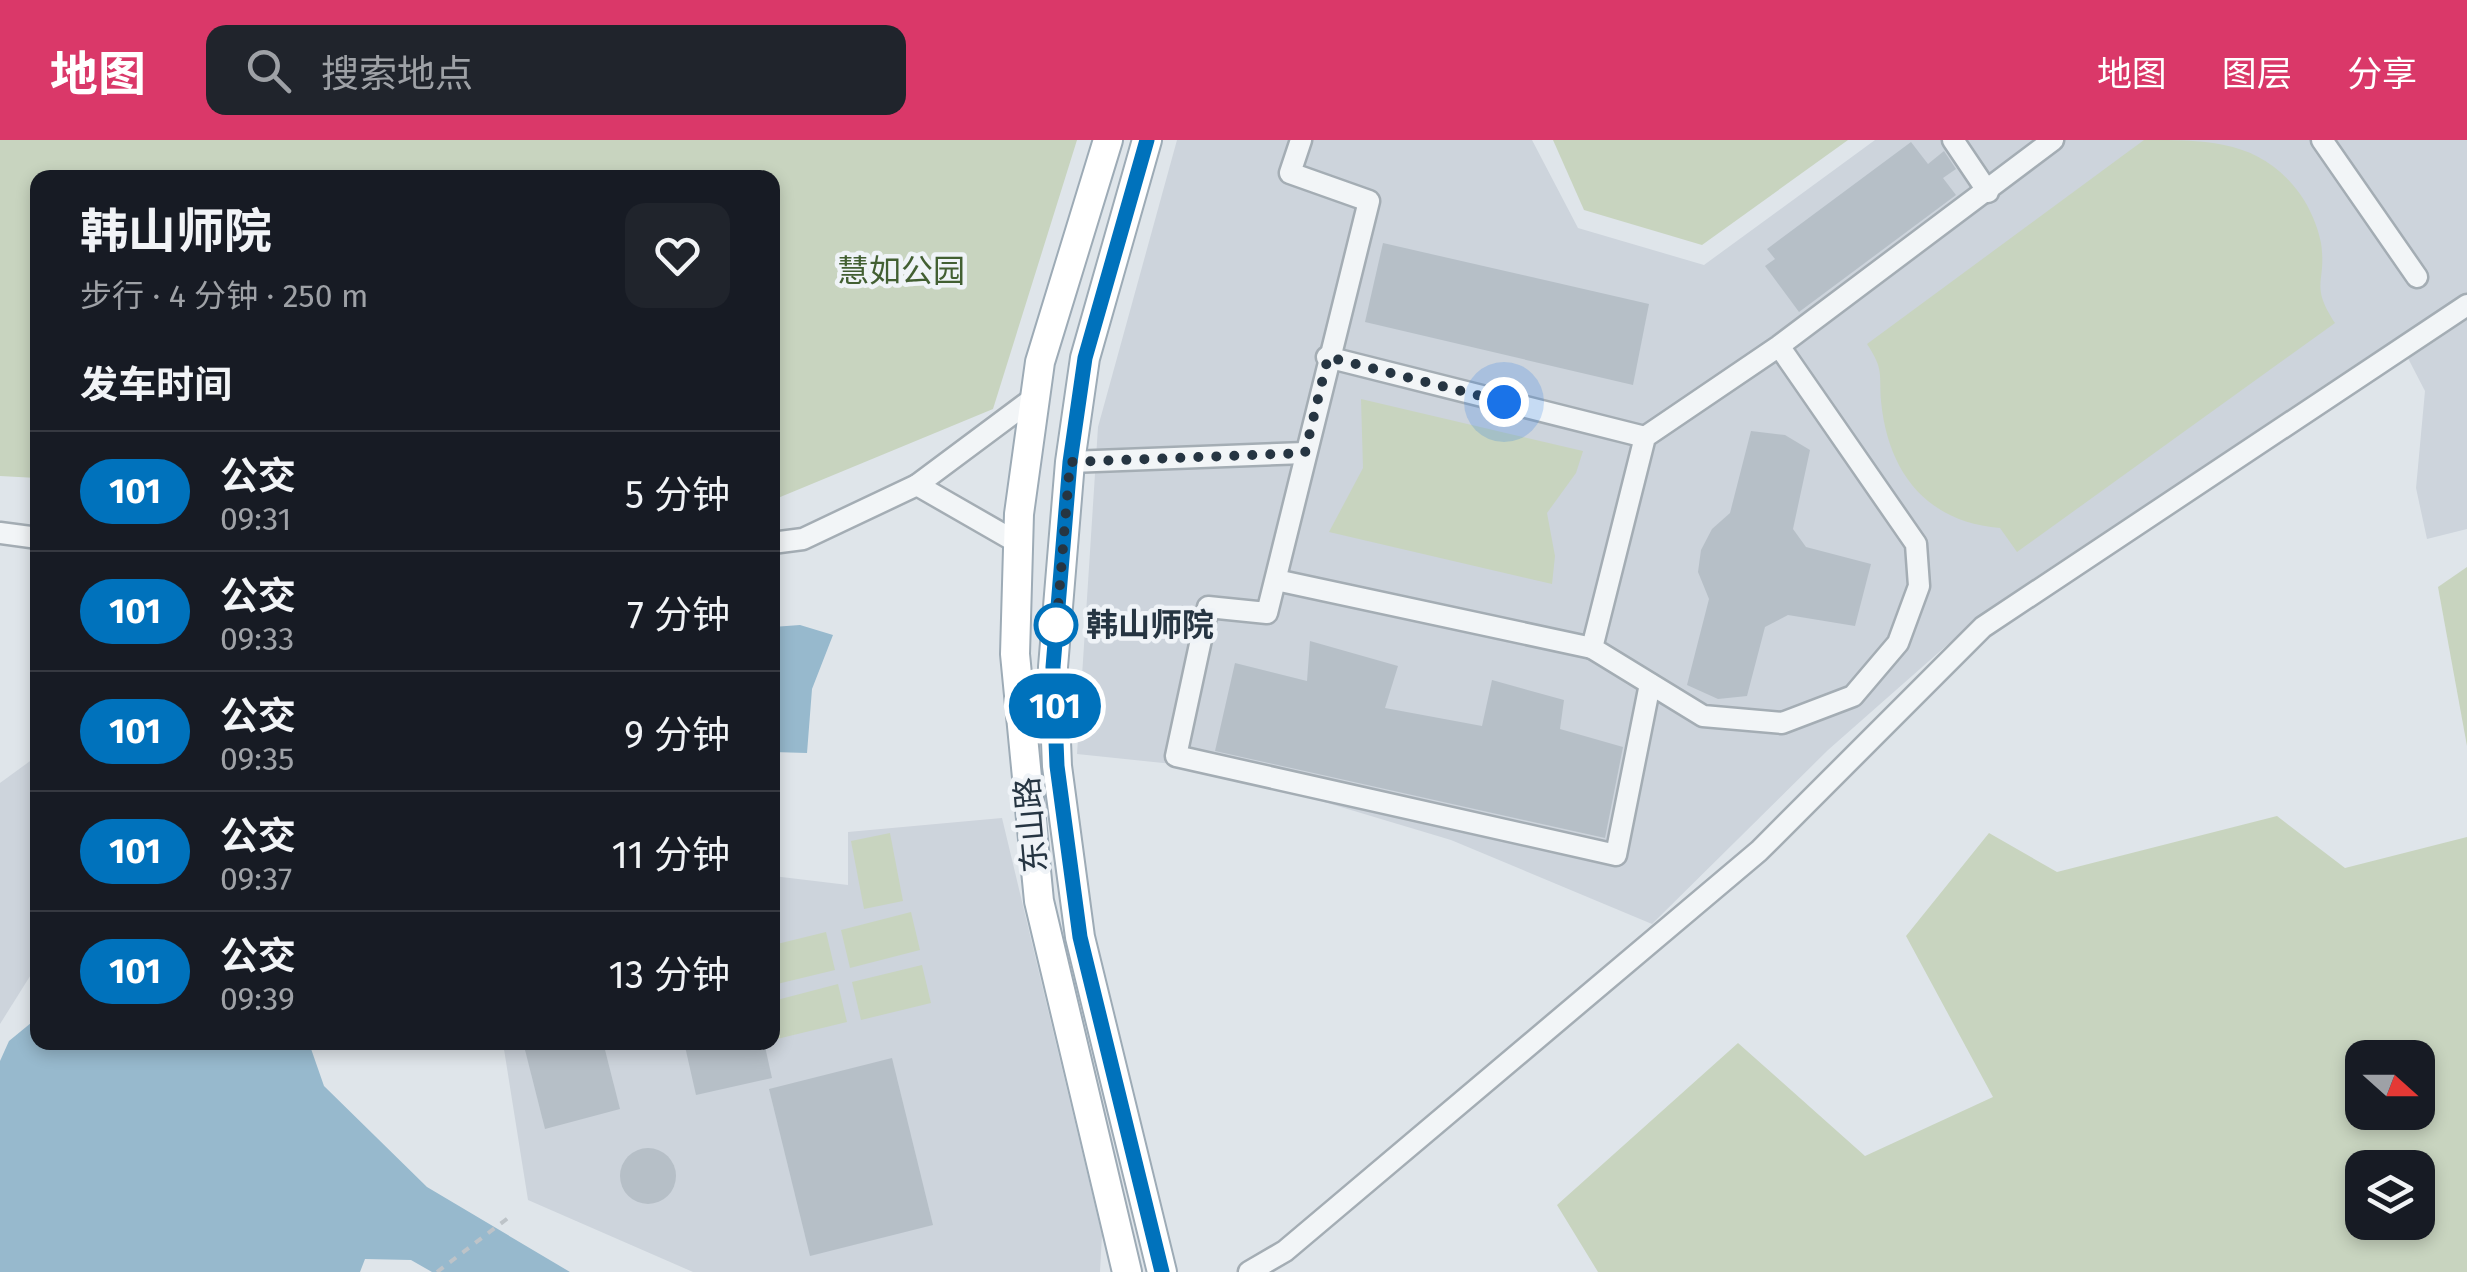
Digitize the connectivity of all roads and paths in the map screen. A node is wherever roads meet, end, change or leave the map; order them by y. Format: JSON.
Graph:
{"nodes":[{"id":1,"x":1108,"y":140,"type":"edge"},
{"id":2,"x":1148,"y":140,"type":"edge"},
{"id":3,"x":1301,"y":140,"type":"edge"},
{"id":4,"x":1953,"y":140,"type":"edge"},
{"id":5,"x":2054,"y":140,"type":"edge"},
{"id":6,"x":2062,"y":140,"type":"edge"},
{"id":7,"x":2322,"y":140,"type":"edge"},
{"id":8,"x":2036,"y":154,"type":"junction"},
{"id":9,"x":1988,"y":192,"type":"junction"},
{"id":10,"x":2417,"y":277,"type":"dead end"},
{"id":11,"x":2467,"y":305,"type":"edge"},
{"id":12,"x":1779,"y":346,"type":"junction"},
{"id":13,"x":1328,"y":357,"type":"junction"},
{"id":14,"x":1035,"y":396,"type":"junction"},
{"id":15,"x":1644,"y":437,"type":"junction"},
{"id":16,"x":1305,"y":453,"type":"junction"},
{"id":17,"x":1070,"y":462,"type":"junction"},
{"id":18,"x":918,"y":486,"type":"junction"},
{"id":19,"x":0,"y":533,"type":"edge"},
{"id":20,"x":30,"y":537,"type":"edge"},
{"id":21,"x":780,"y":541,"type":"edge"},
{"id":22,"x":1018,"y":543,"type":"junction"},
{"id":23,"x":1276,"y":580,"type":"junction"},
{"id":24,"x":1592,"y":648,"type":"junction"},
{"id":25,"x":1650,"y":684,"type":"junction"},
{"id":26,"x":512,"y":1215,"type":"dead end"},
{"id":27,"x":438,"y":1272,"type":"edge"},
{"id":28,"x":1127,"y":1272,"type":"edge"},
{"id":29,"x":1162,"y":1272,"type":"edge"},
{"id":30,"x":1249,"y":1272,"type":"edge"}],
"edges":[{"from":1,"to":14,"type":"main road","name":"东山路"},
{"from":2,"to":17,"type":"main road","name":"东山路"},
{"from":3,"to":13,"type":"street"},
{"from":4,"to":9,"type":"street"},
{"from":5,"to":8,"type":"street"},
{"from":6,"to":8,"type":"street"},
{"from":7,"to":10,"type":"street"},
{"from":8,"to":9,"type":"street"},
{"from":9,"to":12,"type":"street"},
{"from":11,"to":30,"type":"street"},
{"from":12,"to":15,"type":"street"},
{"from":12,"to":25,"type":"street"},
{"from":13,"to":15,"type":"street"},
{"from":13,"to":16,"type":"street"},
{"from":14,"to":18,"type":"street"},
{"from":14,"to":22,"type":"main road","name":"东山路"},
{"from":15,"to":24,"type":"street"},
{"from":16,"to":17,"type":"street"},
{"from":16,"to":23,"type":"street"},
{"from":17,"to":29,"type":"main road","name":"东山路"},
{"from":18,"to":21,"type":"street"},
{"from":18,"to":22,"type":"street"},
{"from":19,"to":20,"type":"street"},
{"from":22,"to":28,"type":"main road","name":"东山路"},
{"from":23,"to":24,"type":"street"},
{"from":23,"to":25,"type":"street"},
{"from":24,"to":25,"type":"street"},
{"from":26,"to":27,"type":"path"}]}
